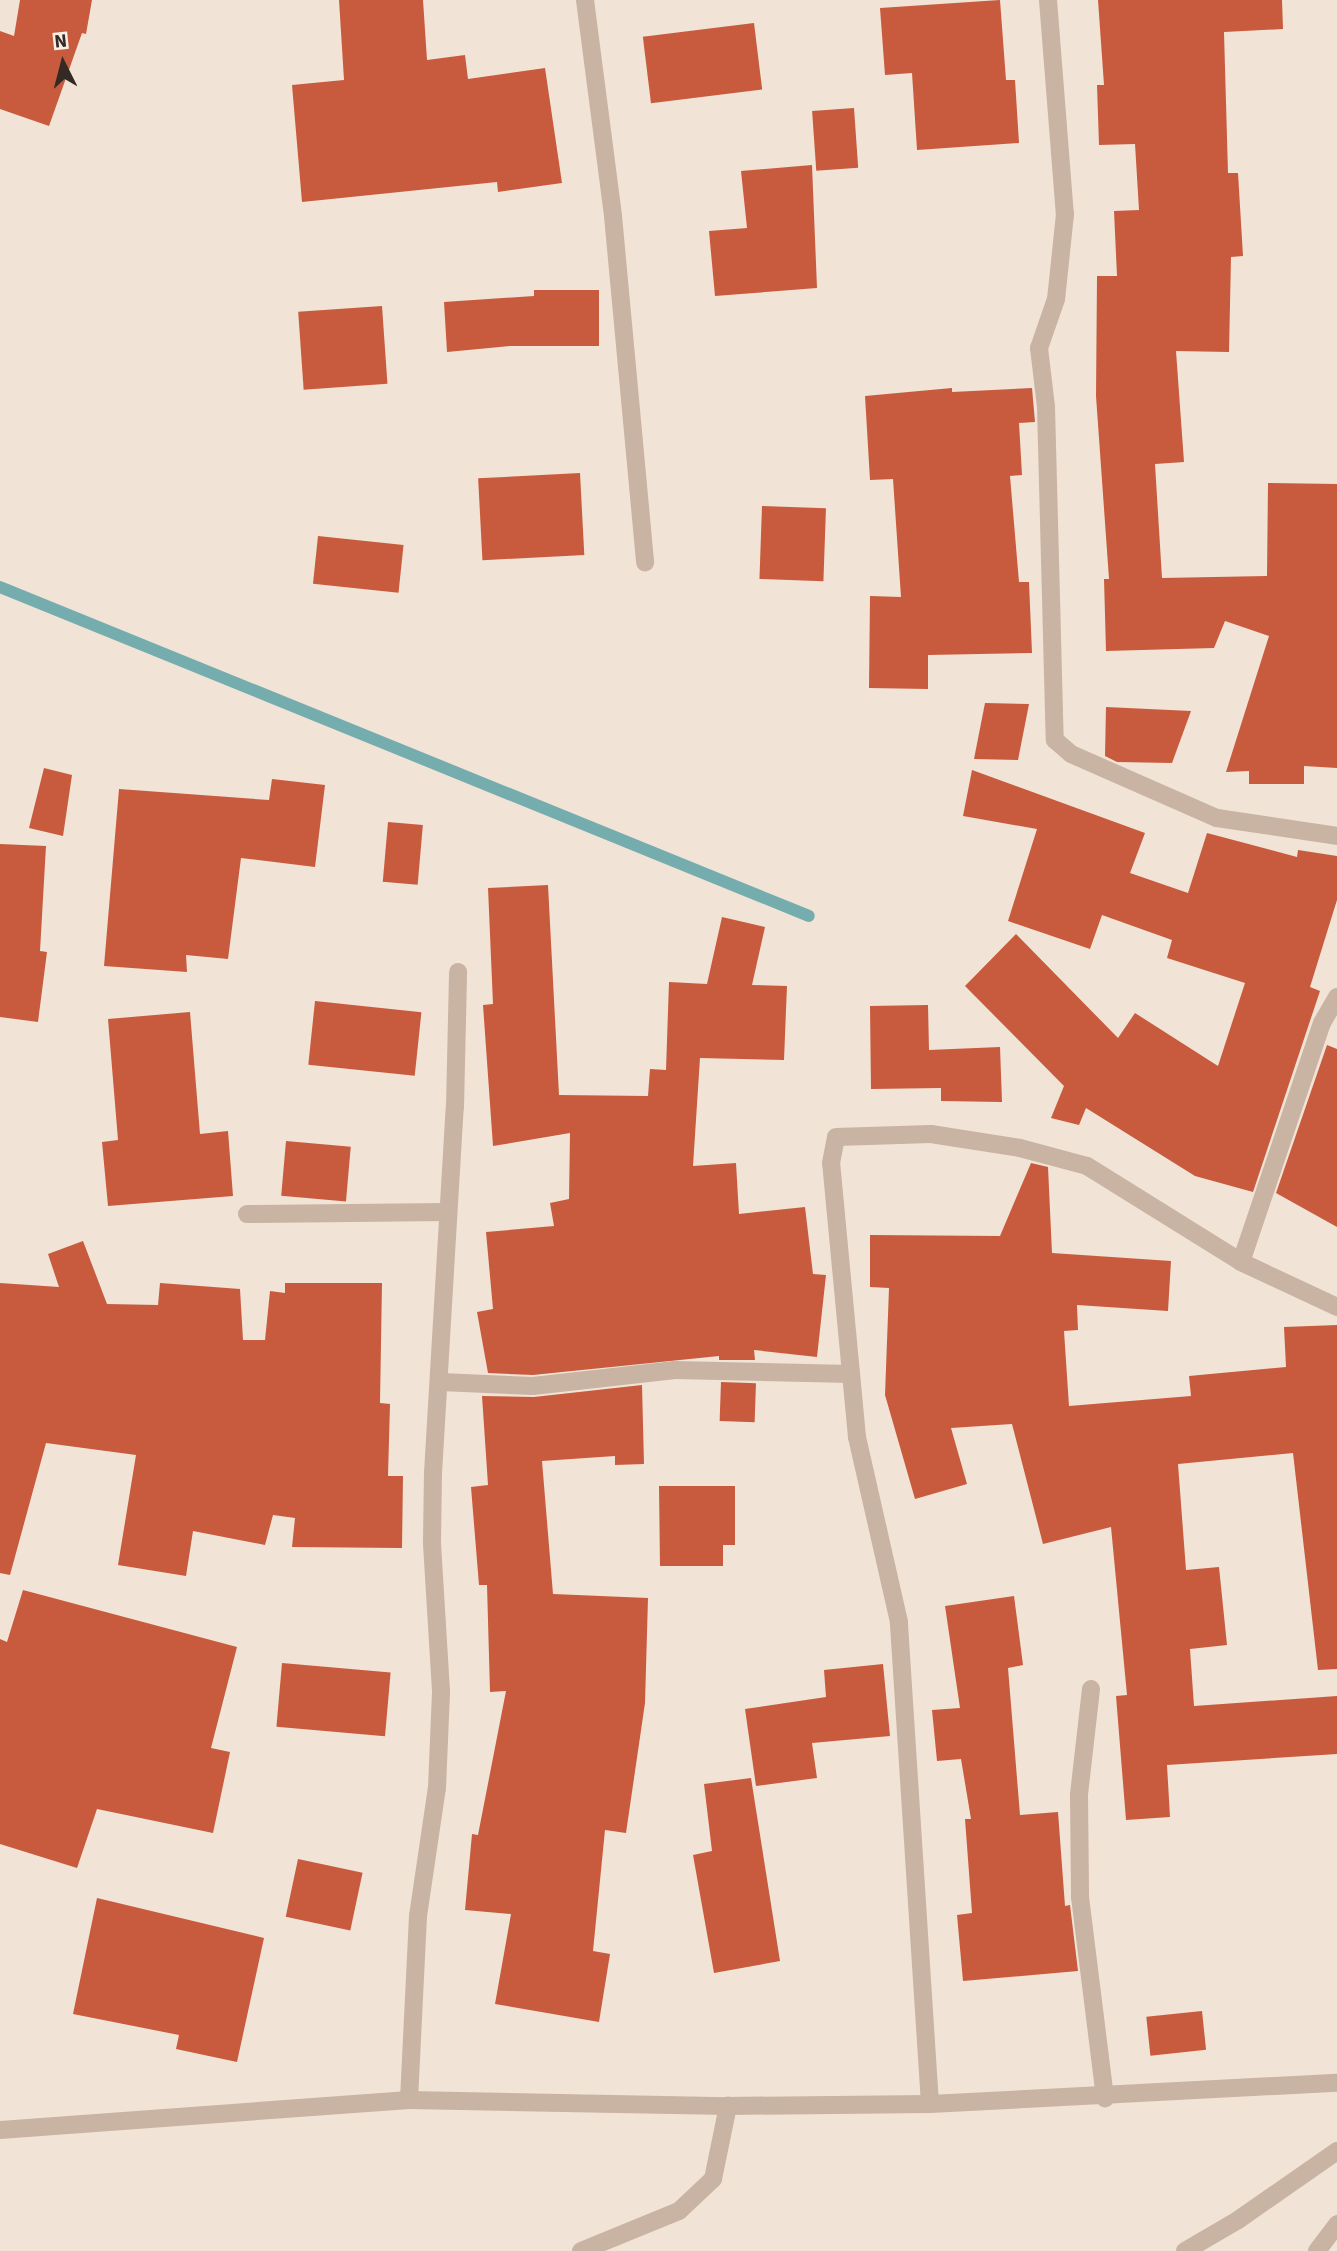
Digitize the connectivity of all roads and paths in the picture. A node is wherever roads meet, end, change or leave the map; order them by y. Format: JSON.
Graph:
{"nodes":[{"id":1,"x":585,"y":0,"type":"edge"},
{"id":2,"x":1048,"y":0,"type":"edge"},
{"id":3,"x":645,"y":563,"type":"dead end"},
{"id":4,"x":1337,"y":836,"type":"edge"},
{"id":5,"x":458,"y":972,"type":"dead end"},
{"id":6,"x":1337,"y":997,"type":"edge"},
{"id":7,"x":448,"y":1212,"type":"junction"},
{"id":8,"x":247,"y":1214,"type":"dead end"},
{"id":9,"x":1241,"y":1262,"type":"junction"},
{"id":10,"x":1337,"y":1307,"type":"edge"},
{"id":11,"x":851,"y":1374,"type":"junction"},
{"id":12,"x":440,"y":1382,"type":"junction"},
{"id":13,"x":1091,"y":1689,"type":"dead end"},
{"id":14,"x":1337,"y":2083,"type":"edge"},
{"id":15,"x":1105,"y":2098,"type":"junction"},
{"id":16,"x":409,"y":2100,"type":"junction"},
{"id":17,"x":930,"y":2104,"type":"junction"},
{"id":18,"x":728,"y":2106,"type":"junction"},
{"id":19,"x":0,"y":2130,"type":"edge"},
{"id":20,"x":1337,"y":2151,"type":"edge"},
{"id":21,"x":1337,"y":2224,"type":"edge"},
{"id":22,"x":581,"y":2251,"type":"edge"},
{"id":23,"x":1185,"y":2251,"type":"edge"},
{"id":24,"x":1317,"y":2251,"type":"edge"}],
"edges":[{"from":1,"to":3,"type":"street"},
{"from":2,"to":4,"type":"street"},
{"from":5,"to":7,"type":"street"},
{"from":6,"to":9,"type":"street"},
{"from":7,"to":8,"type":"street"},
{"from":7,"to":12,"type":"street"},
{"from":9,"to":10,"type":"street"},
{"from":9,"to":11,"type":"street"},
{"from":11,"to":12,"type":"street"},
{"from":11,"to":17,"type":"street"},
{"from":12,"to":16,"type":"street"},
{"from":13,"to":15,"type":"street"},
{"from":14,"to":15,"type":"street"},
{"from":15,"to":17,"type":"street"},
{"from":16,"to":18,"type":"street"},
{"from":16,"to":19,"type":"street"},
{"from":17,"to":18,"type":"street"},
{"from":18,"to":22,"type":"street"},
{"from":20,"to":23,"type":"street"},
{"from":21,"to":24,"type":"street"}]}
